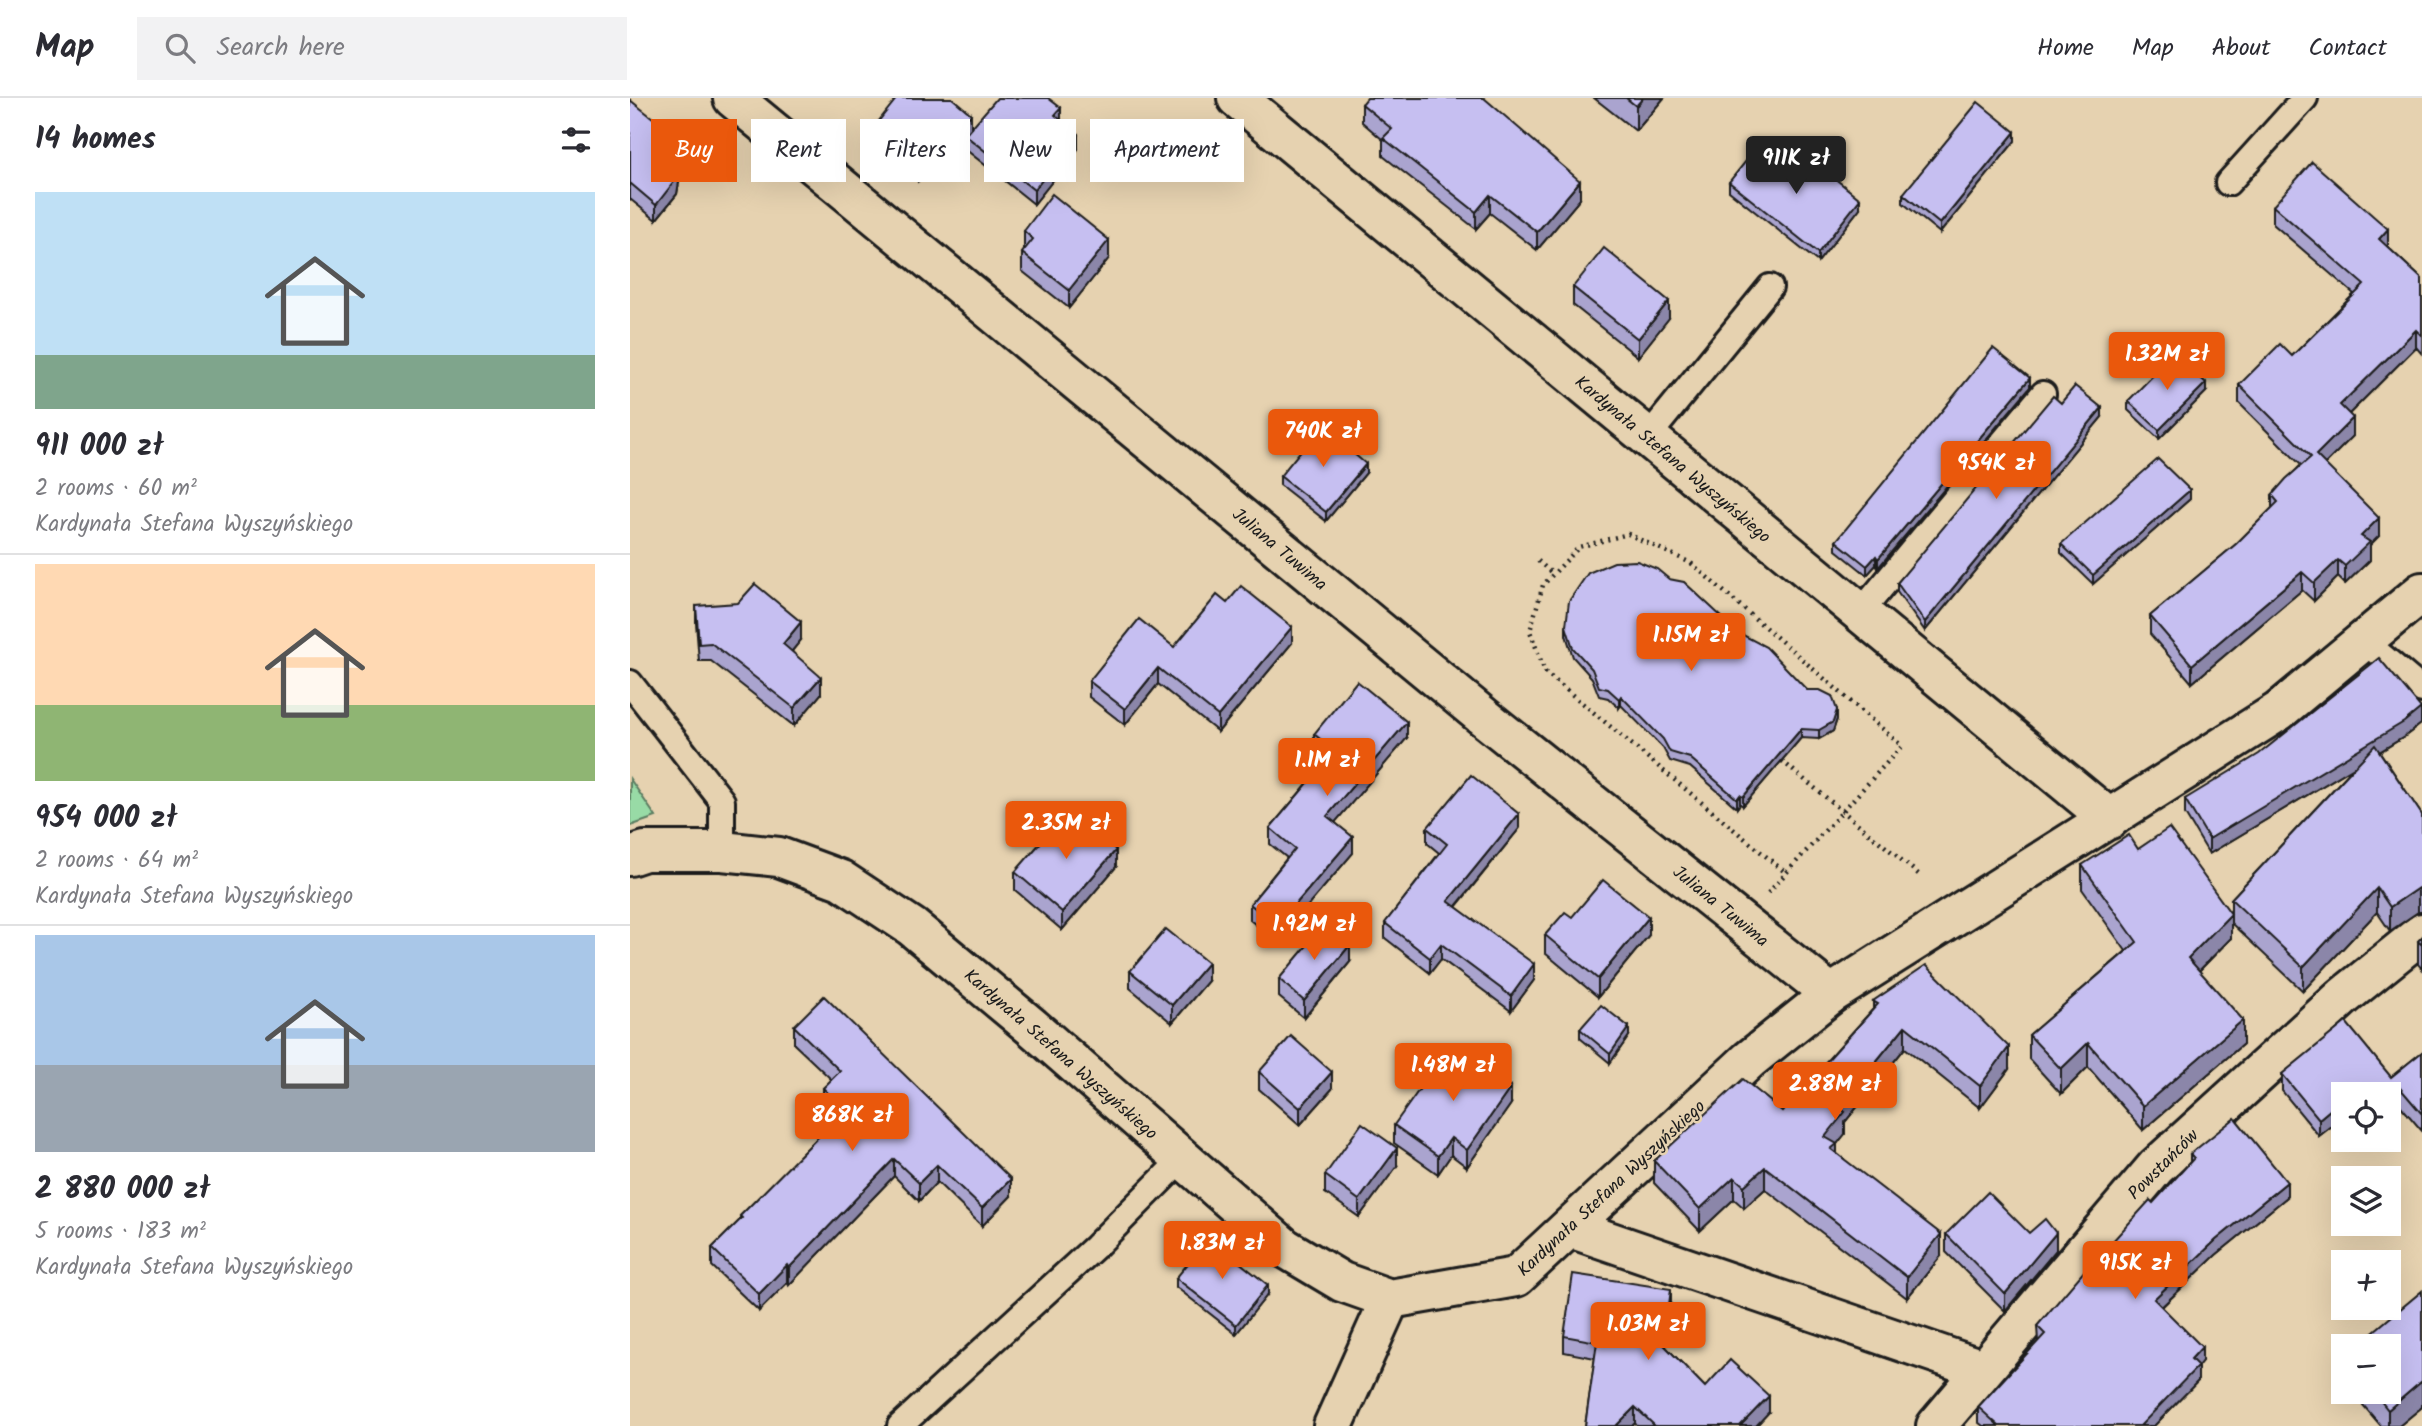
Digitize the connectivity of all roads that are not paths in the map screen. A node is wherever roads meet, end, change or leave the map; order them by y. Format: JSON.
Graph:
{"nodes":[{"id":1,"x":733,"y":98,"type":"edge"},
{"id":2,"x":1237,"y":98,"type":"edge"},
{"id":3,"x":2305,"y":98,"type":"edge"},
{"id":4,"x":2228,"y":183,"type":"dead end"},
{"id":5,"x":1770,"y":287,"type":"dead end"},
{"id":6,"x":2043,"y":394,"type":"dead end"},
{"id":7,"x":1647,"y":438,"type":"junction"},
{"id":8,"x":2422,"y":592,"type":"edge"},
{"id":9,"x":1860,"y":613,"type":"junction"},
{"id":10,"x":2364,"y":641,"type":"junction"},
{"id":11,"x":630,"y":683,"type":"edge"},
{"id":12,"x":2422,"y":691,"type":"edge"},
{"id":13,"x":2110,"y":819,"type":"junction"},
{"id":14,"x":722,"y":851,"type":"junction"},
{"id":15,"x":630,"y":856,"type":"edge"},
{"id":16,"x":2422,"y":933,"type":"edge"},
{"id":17,"x":1831,"y":994,"type":"junction"},
{"id":18,"x":1182,"y":1159,"type":"junction"},
{"id":19,"x":1570,"y":1228,"type":"junction"},
{"id":20,"x":1390,"y":1299,"type":"junction"},
{"id":21,"x":1982,"y":1369,"type":"junction"},
{"id":22,"x":900,"y":1426,"type":"edge"},
{"id":23,"x":1333,"y":1426,"type":"edge"},
{"id":24,"x":1936,"y":1426,"type":"edge"}],
"edges":[{"from":1,"to":17,"type":"street","name":"Juliana Tuwima"},
{"from":2,"to":7,"type":"street","name":"Kardynała Stefana Wyszyńskiego"},
{"from":3,"to":4,"type":"lane"},
{"from":5,"to":7,"type":"lane"},
{"from":6,"to":9,"type":"lane"},
{"from":7,"to":9,"type":"street","name":"Kardynała Stefana Wyszyńskiego"},
{"from":8,"to":10,"type":"street","name":"Kardynała Stefana Wyszyńskiego"},
{"from":9,"to":13,"type":"street","name":"Kardynała Stefana Wyszyńskiego"},
{"from":10,"to":12,"type":"lane"},
{"from":10,"to":13,"type":"street","name":"Kardynała Stefana Wyszyńskiego"},
{"from":11,"to":14,"type":"lane"},
{"from":13,"to":17,"type":"street","name":"Kardynała Stefana Wyszyńskiego"},
{"from":14,"to":15,"type":"street","name":"Kardynała Stefana Wyszyńskiego"},
{"from":14,"to":18,"type":"street","name":"Kardynała Stefana Wyszyńskiego"},
{"from":16,"to":21,"type":"street","name":"Powstańców"},
{"from":17,"to":19,"type":"street","name":"Kardynała Stefana Wyszyńskiego"},
{"from":18,"to":20,"type":"street","name":"Kardynała Stefana Wyszyńskiego"},
{"from":18,"to":22,"type":"lane"},
{"from":19,"to":20,"type":"street","name":"Kardynała Stefana Wyszyńskiego"},
{"from":19,"to":21,"type":"street"},
{"from":20,"to":23,"type":"street"},
{"from":21,"to":24,"type":"street","name":"Powstańców"}]}
